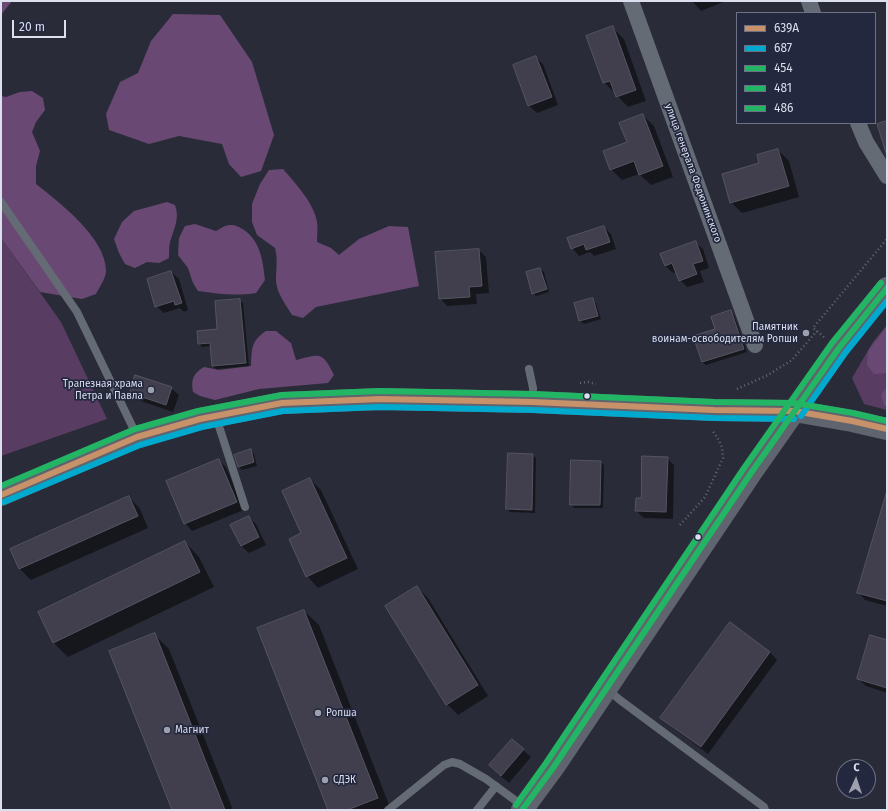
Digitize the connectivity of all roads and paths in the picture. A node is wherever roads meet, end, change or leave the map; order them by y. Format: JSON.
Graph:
{"nodes":[{"id":1,"x":631,"y":1,"type":"edge"},
{"id":2,"x":809,"y":1,"type":"edge"},
{"id":3,"x":813,"y":12,"type":"edge"},
{"id":4,"x":858,"y":124,"type":"edge"},
{"id":5,"x":887,"y":176,"type":"edge"},
{"id":6,"x":1,"y":202,"type":"edge"},
{"id":7,"x":887,"y":240,"type":"edge"},
{"id":8,"x":887,"y":288,"type":"edge"},
{"id":9,"x":828,"y":340,"type":"dead end"},
{"id":10,"x":755,"y":345,"type":"dead end"},
{"id":11,"x":528,"y":369,"type":"dead end"},
{"id":12,"x":533,"y":402,"type":"junction"},
{"id":13,"x":794,"y":412,"type":"junction"},
{"id":14,"x":215,"y":416,"type":"junction"},
{"id":15,"x":709,"y":428,"type":"dead end"},
{"id":16,"x":887,"y":430,"type":"edge"},
{"id":17,"x":137,"y":437,"type":"junction"},
{"id":18,"x":1,"y":495,"type":"edge"},
{"id":19,"x":245,"y":507,"type":"dead end"},
{"id":20,"x":680,"y":525,"type":"dead end"},
{"id":21,"x":606,"y":687,"type":"junction"},
{"id":22,"x":496,"y":786,"type":"junction"},
{"id":23,"x":523,"y":808,"type":"edge"},
{"id":24,"x":388,"y":810,"type":"edge"},
{"id":25,"x":477,"y":810,"type":"edge"},
{"id":26,"x":765,"y":810,"type":"edge"}],
"edges":[{"from":1,"to":10,"type":"street","name":"улица генерала Федюнинского"},
{"from":2,"to":3,"type":"street"},
{"from":4,"to":5,"type":"street"},
{"from":6,"to":17,"type":"lane"},
{"from":7,"to":9,"type":"path"},
{"from":8,"to":13,"type":"main road"},
{"from":11,"to":12,"type":"lane"},
{"from":12,"to":13,"type":"main road"},
{"from":12,"to":14,"type":"main road"},
{"from":13,"to":16,"type":"main road"},
{"from":13,"to":21,"type":"main road"},
{"from":14,"to":17,"type":"main road"},
{"from":14,"to":19,"type":"lane"},
{"from":15,"to":20,"type":"path"},
{"from":17,"to":18,"type":"main road"},
{"from":21,"to":23,"type":"main road"},
{"from":21,"to":26,"type":"lane"},
{"from":22,"to":23,"type":"lane"},
{"from":22,"to":24,"type":"lane"},
{"from":22,"to":25,"type":"lane"}]}
